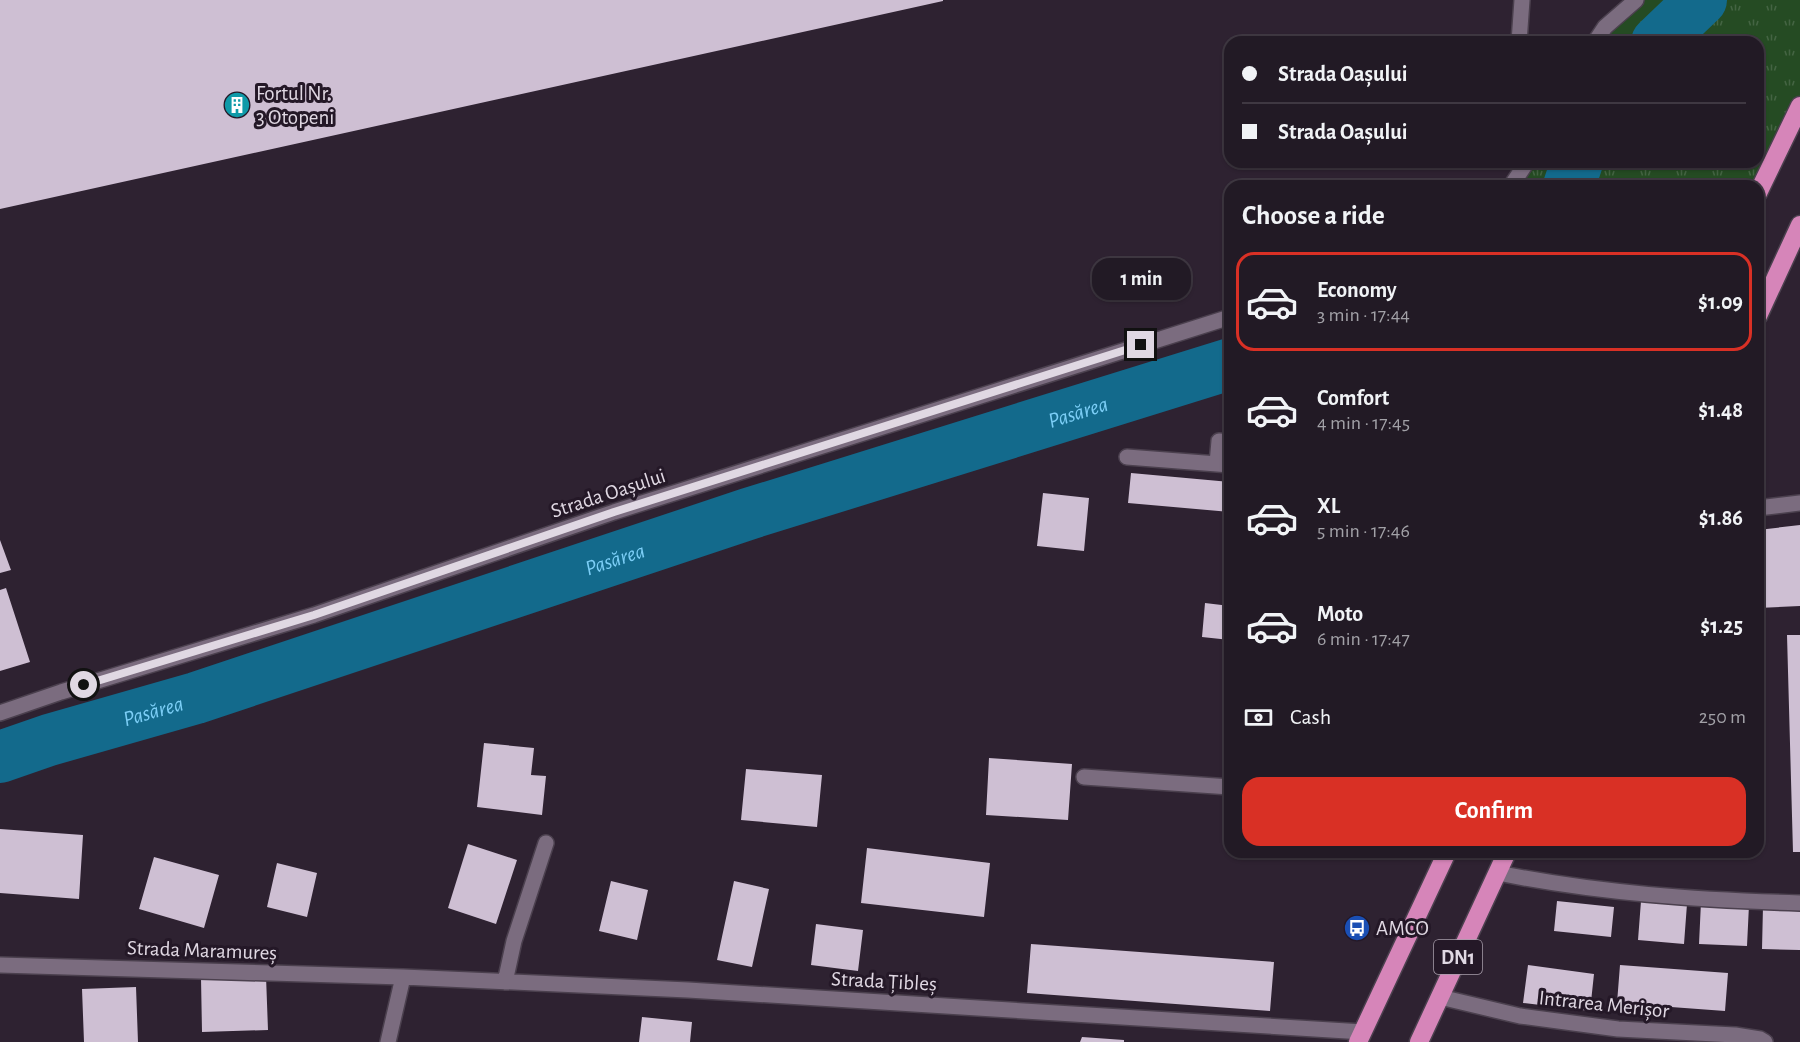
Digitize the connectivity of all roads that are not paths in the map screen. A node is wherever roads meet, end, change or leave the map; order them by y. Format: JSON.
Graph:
{"nodes":[{"id":1,"x":1522,"y":0,"type":"edge"},
{"id":2,"x":1636,"y":0,"type":"edge"},
{"id":3,"x":1519,"y":36,"type":"edge"},
{"id":4,"x":1599,"y":36,"type":"edge"},
{"id":5,"x":1800,"y":106,"type":"edge"},
{"id":6,"x":1764,"y":181,"type":"edge"},
{"id":7,"x":1800,"y":225,"type":"edge"},
{"id":8,"x":1764,"y":303,"type":"edge"},
{"id":9,"x":1224,"y":319,"type":"edge"},
{"id":10,"x":1224,"y":441,"type":"edge"},
{"id":11,"x":1127,"y":457,"type":"dead end"},
{"id":12,"x":1224,"y":465,"type":"edge"},
{"id":13,"x":1800,"y":503,"type":"edge"},
{"id":14,"x":1764,"y":507,"type":"edge"},
{"id":15,"x":0,"y":713,"type":"edge"},
{"id":16,"x":1084,"y":777,"type":"dead end"},
{"id":17,"x":1224,"y":787,"type":"edge"},
{"id":18,"x":546,"y":843,"type":"dead end"},
{"id":19,"x":1444,"y":858,"type":"edge"},
{"id":20,"x":1504,"y":858,"type":"edge"},
{"id":21,"x":1498,"y":873,"type":"junction"},
{"id":22,"x":1800,"y":903,"type":"edge"},
{"id":23,"x":0,"y":964,"type":"edge"},
{"id":24,"x":403,"y":977,"type":"junction"},
{"id":25,"x":505,"y":982,"type":"junction"},
{"id":26,"x":1440,"y":997,"type":"junction"},
{"id":27,"x":1641,"y":1036,"type":"edge"},
{"id":28,"x":1360,"y":1037,"type":"edge"},
{"id":29,"x":388,"y":1042,"type":"edge"},
{"id":30,"x":1419,"y":1042,"type":"edge"},
{"id":31,"x":1765,"y":1042,"type":"edge"}],
"edges":[{"from":1,"to":3,"type":"street"},
{"from":2,"to":4,"type":"street"},
{"from":5,"to":6,"type":"highway"},
{"from":7,"to":8,"type":"highway"},
{"from":9,"to":15,"type":"street","name":"Strada Oașului"},
{"from":10,"to":12,"type":"street"},
{"from":11,"to":12,"type":"street"},
{"from":13,"to":14,"type":"street"},
{"from":16,"to":17,"type":"street"},
{"from":18,"to":25,"type":"street"},
{"from":19,"to":28,"type":"highway","number":"DN1"},
{"from":20,"to":21,"type":"highway","number":"DN1"},
{"from":21,"to":22,"type":"street"},
{"from":21,"to":26,"type":"highway","number":"DN1"},
{"from":23,"to":24,"type":"street","name":"Strada Maramureș"},
{"from":24,"to":25,"type":"street","name":"Strada Țibleș"},
{"from":24,"to":29,"type":"street"},
{"from":25,"to":28,"type":"street","name":"Strada Țibleș"},
{"from":26,"to":27,"type":"street","name":"Intrarea Merișor"},
{"from":26,"to":30,"type":"highway","number":"DN1"},
{"from":27,"to":31,"type":"street","name":"Intrarea Merișor"}]}
